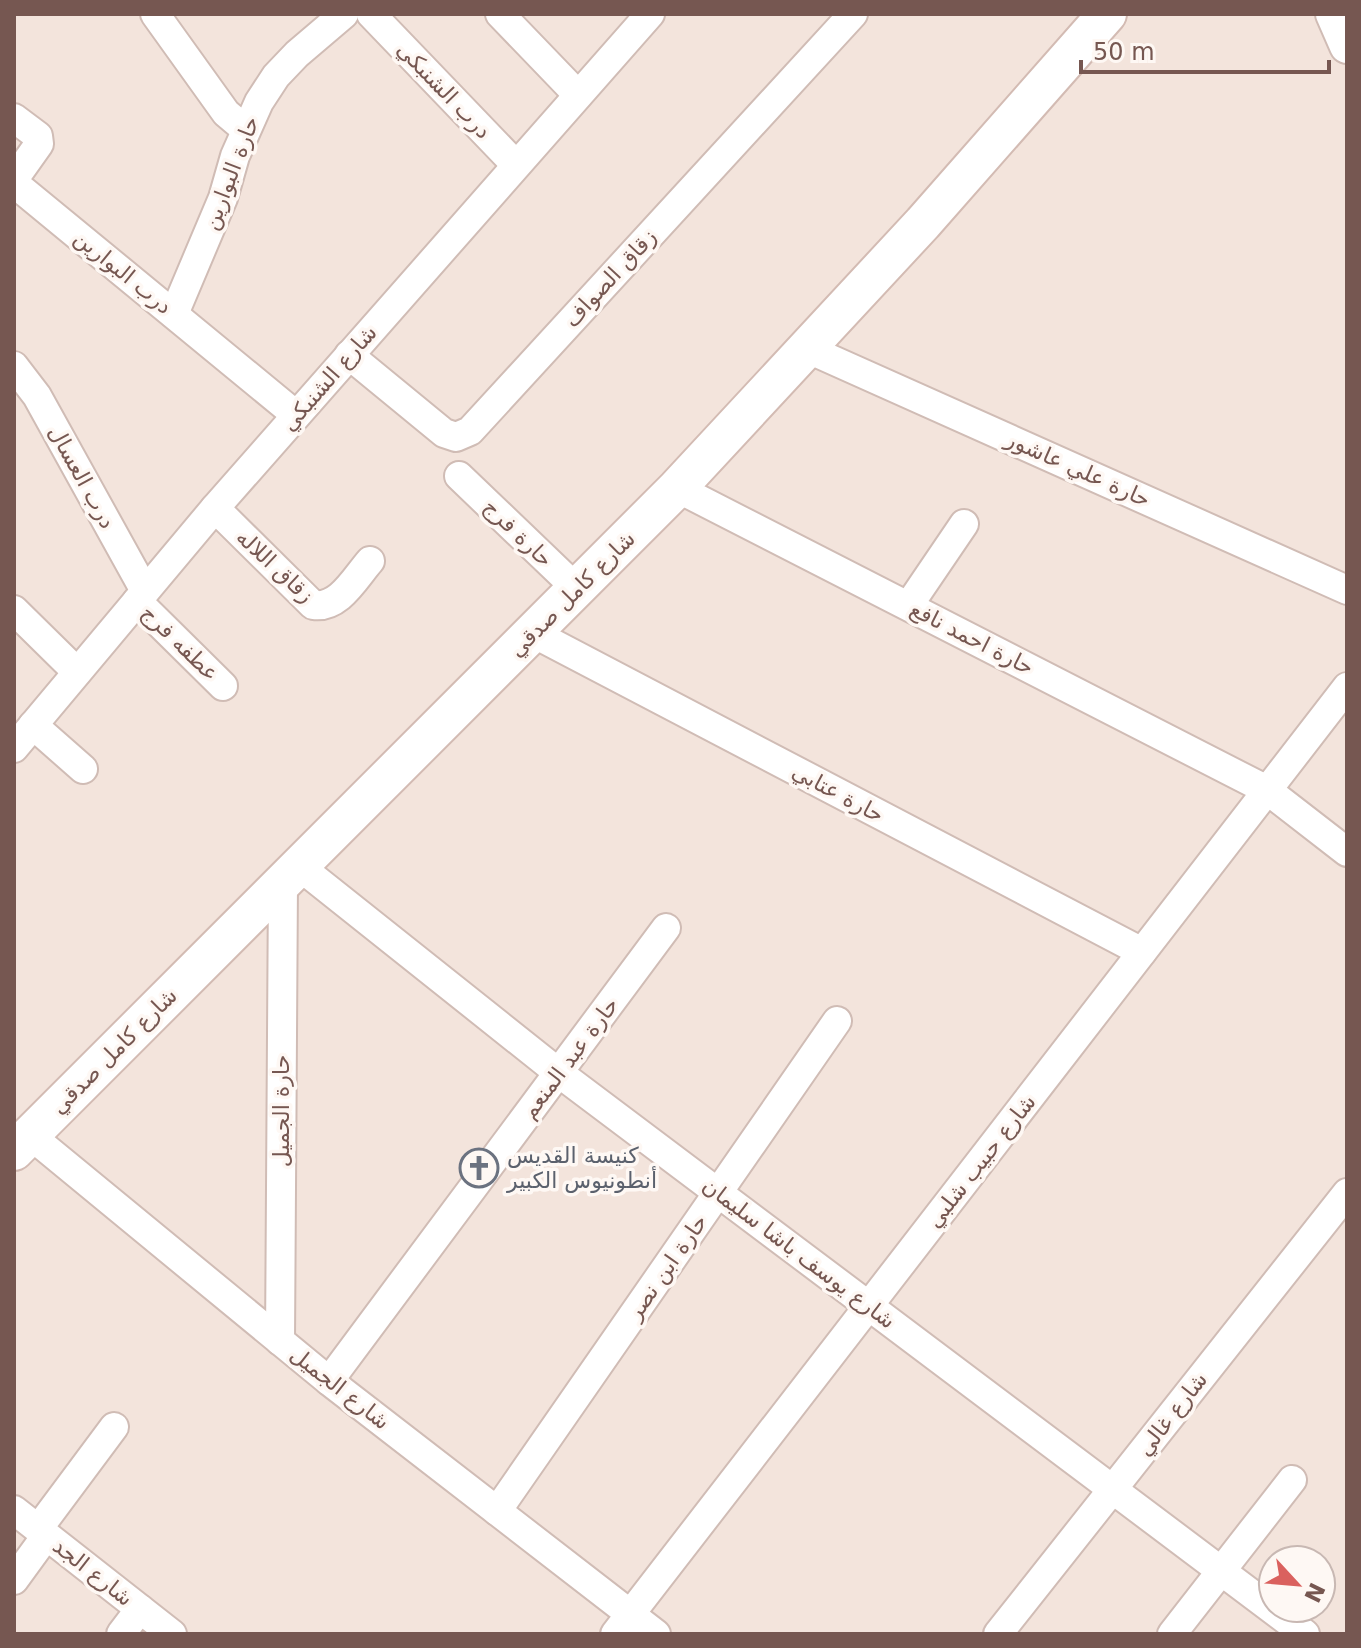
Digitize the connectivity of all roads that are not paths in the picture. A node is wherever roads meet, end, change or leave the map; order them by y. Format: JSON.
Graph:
{"nodes":[{"id":1,"x":155,"y":14,"type":"edge"},
{"id":2,"x":344,"y":14,"type":"edge"},
{"id":3,"x":371,"y":14,"type":"edge"},
{"id":4,"x":500,"y":14,"type":"edge"},
{"id":5,"x":650,"y":14,"type":"edge"},
{"id":6,"x":853,"y":14,"type":"edge"},
{"id":7,"x":1107,"y":14,"type":"edge"},
{"id":8,"x":1333,"y":14,"type":"edge"},
{"id":9,"x":1347,"y":46,"type":"edge"},
{"id":10,"x":578,"y":95,"type":"junction"},
{"id":11,"x":14,"y":118,"type":"edge"},
{"id":12,"x":245,"y":129,"type":"junction"},
{"id":13,"x":516,"y":165,"type":"junction"},
{"id":14,"x":174,"y":314,"type":"junction"},
{"id":15,"x":808,"y":349,"type":"junction"},
{"id":16,"x":349,"y":355,"type":"junction"},
{"id":17,"x":14,"y":366,"type":"edge"},
{"id":18,"x":296,"y":415,"type":"junction"},
{"id":19,"x":459,"y":476,"type":"dead end"},
{"id":20,"x":677,"y":488,"type":"junction"},
{"id":21,"x":215,"y":508,"type":"junction"},
{"id":22,"x":964,"y":524,"type":"dead end"},
{"id":23,"x":370,"y":561,"type":"dead end"},
{"id":24,"x":577,"y":589,"type":"junction"},
{"id":25,"x":1347,"y":590,"type":"edge"},
{"id":26,"x":141,"y":596,"type":"junction"},
{"id":27,"x":909,"y":605,"type":"junction"},
{"id":28,"x":14,"y":610,"type":"edge"},
{"id":29,"x":533,"y":633,"type":"junction"},
{"id":30,"x":77,"y":672,"type":"junction"},
{"id":31,"x":223,"y":686,"type":"dead end"},
{"id":32,"x":1347,"y":687,"type":"edge"},
{"id":33,"x":33,"y":725,"type":"junction"},
{"id":34,"x":14,"y":748,"type":"edge"},
{"id":35,"x":83,"y":769,"type":"dead end"},
{"id":36,"x":1267,"y":790,"type":"junction"},
{"id":37,"x":1347,"y":852,"type":"edge"},
{"id":38,"x":291,"y":874,"type":"junction"},
{"id":39,"x":666,"y":928,"type":"dead end"},
{"id":40,"x":1142,"y":952,"type":"junction"},
{"id":41,"x":837,"y":1021,"type":"dead end"},
{"id":42,"x":559,"y":1073,"type":"junction"},
{"id":43,"x":22,"y":1143,"type":"edge"},
{"id":44,"x":719,"y":1193,"type":"junction"},
{"id":45,"x":1347,"y":1193,"type":"edge"},
{"id":46,"x":869,"y":1305,"type":"junction"},
{"id":47,"x":280,"y":1341,"type":"junction"},
{"id":48,"x":329,"y":1381,"type":"junction"},
{"id":49,"x":114,"y":1427,"type":"dead end"},
{"id":50,"x":1292,"y":1480,"type":"dead end"},
{"id":51,"x":1113,"y":1489,"type":"junction"},
{"id":52,"x":14,"y":1510,"type":"edge"},
{"id":53,"x":497,"y":1511,"type":"junction"},
{"id":54,"x":42,"y":1532,"type":"junction"},
{"id":55,"x":1221,"y":1571,"type":"junction"},
{"id":56,"x":14,"y":1580,"type":"edge"},
{"id":57,"x":140,"y":1609,"type":"junction"},
{"id":58,"x":623,"y":1624,"type":"edge"},
{"id":59,"x":121,"y":1634,"type":"edge"},
{"id":60,"x":172,"y":1634,"type":"edge"},
{"id":61,"x":656,"y":1634,"type":"edge"},
{"id":62,"x":998,"y":1634,"type":"edge"},
{"id":63,"x":1172,"y":1634,"type":"edge"},
{"id":64,"x":1305,"y":1634,"type":"edge"}],
"edges":[{"from":1,"to":12,"type":"street"},
{"from":2,"to":12,"type":"street","name":"حارة البوارين"},
{"from":3,"to":13,"type":"street","name":"درب الشنبكي"},
{"from":4,"to":10,"type":"street"},
{"from":5,"to":10,"type":"street","name":"شارع الشنبكي"},
{"from":6,"to":16,"type":"street","name":"زقاق الصواف"},
{"from":7,"to":15,"type":"main road","name":"شارع كامل صدقي"},
{"from":8,"to":9,"type":"street"},
{"from":10,"to":13,"type":"street","name":"شارع الشنبكي"},
{"from":11,"to":14,"type":"street","name":"درب البوارين"},
{"from":12,"to":14,"type":"street","name":"حارة البوارين"},
{"from":13,"to":16,"type":"street","name":"شارع الشنبكي"},
{"from":14,"to":18,"type":"street","name":"درب البوارين"},
{"from":15,"to":20,"type":"main road","name":"شارع كامل صدقي"},
{"from":15,"to":25,"type":"street","name":"حارة علي عاشور"},
{"from":16,"to":18,"type":"street","name":"شارع الشنبكي"},
{"from":17,"to":26,"type":"street","name":"درب العسال"},
{"from":18,"to":21,"type":"street","name":"شارع الشنبكي"},
{"from":19,"to":24,"type":"street","name":"حارة فرج"},
{"from":20,"to":24,"type":"main road","name":"شارع كامل صدقي"},
{"from":20,"to":27,"type":"street","name":"حارة احمد نافع"},
{"from":21,"to":23,"type":"street","name":"زقاق اللاله"},
{"from":21,"to":26,"type":"street","name":"شارع الشنبكي"},
{"from":22,"to":27,"type":"street"},
{"from":24,"to":29,"type":"main road","name":"شارع كامل صدقي"},
{"from":26,"to":30,"type":"street","name":"شارع الشنبكي"},
{"from":26,"to":31,"type":"street","name":"عطفه فرج"},
{"from":27,"to":36,"type":"street","name":"حارة احمد نافع"},
{"from":28,"to":30,"type":"street"},
{"from":29,"to":38,"type":"main road","name":"شارع كامل صدقي"},
{"from":29,"to":40,"type":"street","name":"حارة عتابي"},
{"from":30,"to":33,"type":"street","name":"شارع الشنبكي"},
{"from":32,"to":36,"type":"street","name":"شارع حبيب شلبي"},
{"from":33,"to":34,"type":"street","name":"شارع الشنبكي"},
{"from":33,"to":35,"type":"street"},
{"from":36,"to":37,"type":"street","name":"حارة احمد نافع"},
{"from":36,"to":40,"type":"street","name":"شارع حبيب شلبي"},
{"from":38,"to":42,"type":"street","name":"شارع يوسف باشا سليمان"},
{"from":38,"to":43,"type":"main road","name":"شارع كامل صدقي"},
{"from":38,"to":47,"type":"street","name":"حارة الجميل"},
{"from":39,"to":42,"type":"street","name":"حارة عبد المنعم"},
{"from":40,"to":46,"type":"street","name":"شارع حبيب شلبي"},
{"from":41,"to":44,"type":"street","name":"حارة ابن نصر"},
{"from":42,"to":44,"type":"street","name":"شارع يوسف باشا سليمان"},
{"from":42,"to":48,"type":"street","name":"حارة عبد المنعم"},
{"from":43,"to":47,"type":"street","name":"شارع الجميل"},
{"from":44,"to":46,"type":"street","name":"شارع يوسف باشا سليمان"},
{"from":44,"to":53,"type":"street","name":"حارة ابن نصر"},
{"from":45,"to":51,"type":"street","name":"شارع غالي"},
{"from":46,"to":51,"type":"street","name":"شارع يوسف باشا سليمان"},
{"from":46,"to":58,"type":"street","name":"شارع حبيب شلبي"},
{"from":47,"to":48,"type":"street","name":"شارع الجميل"},
{"from":48,"to":53,"type":"street","name":"شارع الجميل"},
{"from":49,"to":54,"type":"street"},
{"from":50,"to":55,"type":"street"},
{"from":51,"to":55,"type":"street","name":"شارع يوسف باشا سليمان"},
{"from":51,"to":62,"type":"street","name":"شارع غالي"},
{"from":52,"to":54,"type":"street","name":"شارع الجد"},
{"from":53,"to":58,"type":"street","name":"شارع الجميل"},
{"from":54,"to":56,"type":"street"},
{"from":54,"to":57,"type":"street","name":"شارع الجد"},
{"from":55,"to":63,"type":"street"},
{"from":55,"to":64,"type":"street","name":"شارع يوسف باشا سليمان"},
{"from":57,"to":59,"type":"street"},
{"from":57,"to":60,"type":"street","name":"شارع الجد"},
{"from":58,"to":61,"type":"street","name":"شارع الجميل"}]}
